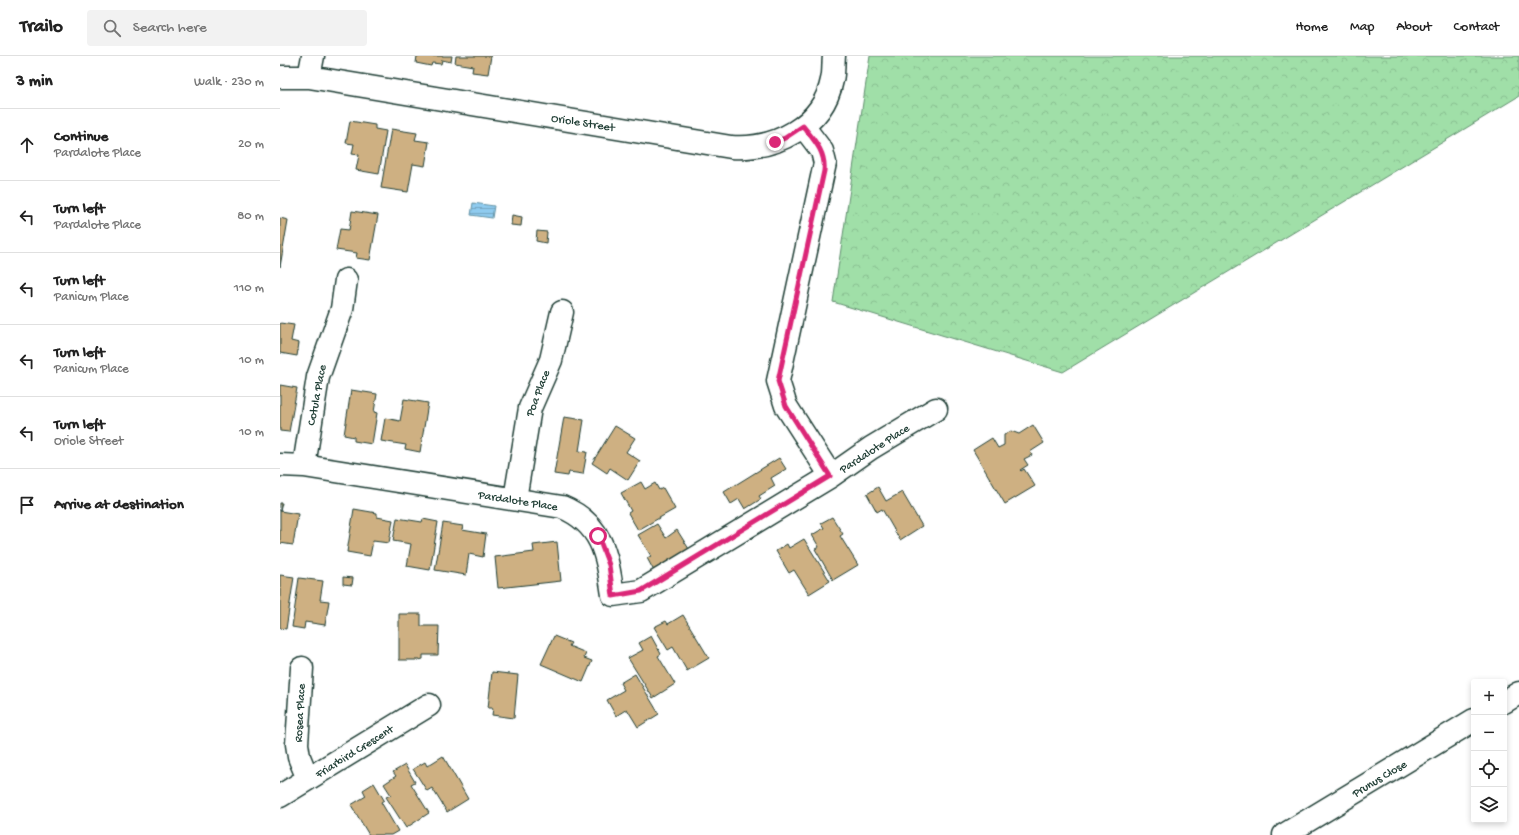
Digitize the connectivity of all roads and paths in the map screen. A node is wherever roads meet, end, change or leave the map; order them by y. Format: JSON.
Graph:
{"nodes":[{"id":1,"x":313,"y":56,"type":"edge"},
{"id":2,"x":834,"y":56,"type":"edge"},
{"id":3,"x":280,"y":77,"type":"edge"},
{"id":4,"x":310,"y":77,"type":"junction"},
{"id":5,"x":803,"y":126,"type":"junction"},
{"id":6,"x":346,"y":280,"type":"dead end"},
{"id":7,"x":562,"y":312,"type":"dead end"},
{"id":8,"x":936,"y":409,"type":"dead end"},
{"id":9,"x":280,"y":464,"type":"edge"},
{"id":10,"x":304,"y":466,"type":"junction"},
{"id":11,"x":830,"y":476,"type":"junction"},
{"id":12,"x":515,"y":500,"type":"junction"},
{"id":13,"x":302,"y":668,"type":"dead end"},
{"id":14,"x":1519,"y":693,"type":"edge"},
{"id":15,"x":1507,"y":700,"type":"edge"},
{"id":16,"x":429,"y":705,"type":"dead end"},
{"id":17,"x":1471,"y":722,"type":"edge"},
{"id":18,"x":308,"y":779,"type":"junction"},
{"id":19,"x":280,"y":796,"type":"edge"},
{"id":20,"x":1284,"y":835,"type":"edge"}],
"edges":[{"from":1,"to":4,"type":"street"},
{"from":2,"to":5,"type":"street","name":"Oriole Street"},
{"from":3,"to":4,"type":"street","name":"Oriole Street"},
{"from":4,"to":5,"type":"street","name":"Oriole Street"},
{"from":5,"to":11,"type":"street"},
{"from":6,"to":10,"type":"street","name":"Cotula Place"},
{"from":7,"to":12,"type":"street","name":"Poa Place"},
{"from":8,"to":11,"type":"street","name":"Pardalote Place"},
{"from":9,"to":10,"type":"street","name":"Pardalote Place"},
{"from":10,"to":12,"type":"street","name":"Pardalote Place"},
{"from":11,"to":12,"type":"street","name":"Pardalote Place"},
{"from":13,"to":18,"type":"street","name":"Rosea Place"},
{"from":14,"to":15,"type":"street"},
{"from":16,"to":18,"type":"street","name":"Friarbird Crescent"},
{"from":17,"to":20,"type":"street","name":"Prunus Close"},
{"from":18,"to":19,"type":"street","name":"Friarbird Crescent"}]}
